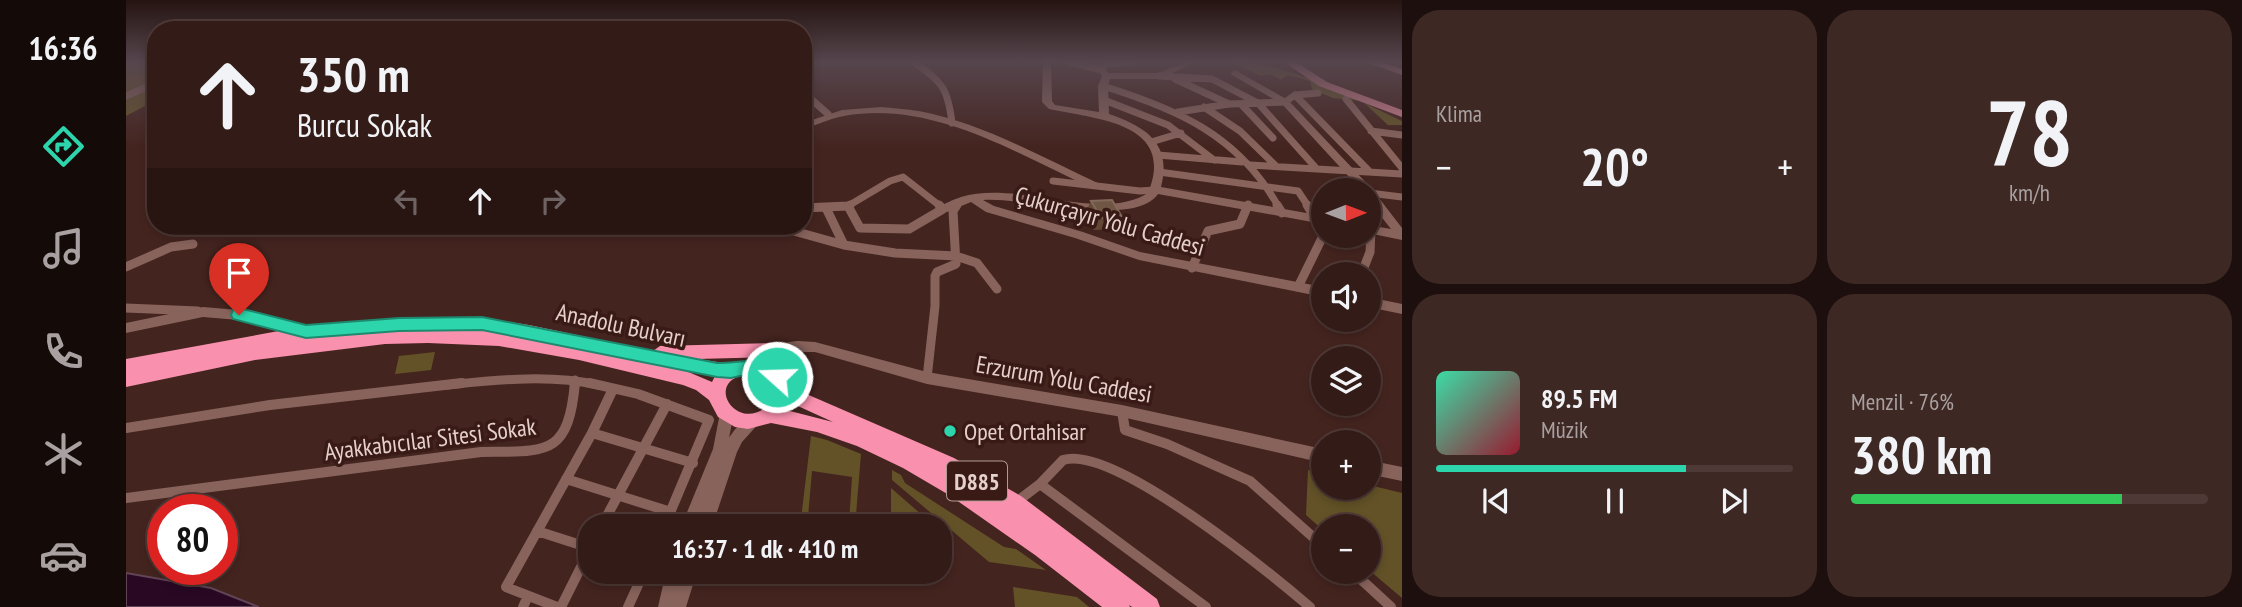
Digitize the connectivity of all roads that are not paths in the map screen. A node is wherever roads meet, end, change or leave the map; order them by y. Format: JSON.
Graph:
{"nodes":[{"id":1,"x":947,"y":90,"type":"edge"},
{"id":2,"x":1047,"y":90,"type":"edge"},
{"id":3,"x":1104,"y":90,"type":"edge"},
{"id":4,"x":1138,"y":90,"type":"edge"},
{"id":5,"x":1199,"y":90,"type":"edge"},
{"id":6,"x":1234,"y":90,"type":"edge"},
{"id":7,"x":1265,"y":90,"type":"edge"},
{"id":8,"x":1315,"y":90,"type":"edge"},
{"id":9,"x":1325,"y":90,"type":"edge"},
{"id":10,"x":1295,"y":95,"type":"junction"},
{"id":11,"x":1346,"y":99,"type":"dead end"},
{"id":12,"x":812,"y":100,"type":"edge"},
{"id":13,"x":1104,"y":100,"type":"junction"},
{"id":14,"x":1285,"y":102,"type":"junction"},
{"id":15,"x":1258,"y":103,"type":"junction"},
{"id":16,"x":1229,"y":104,"type":"junction"},
{"id":17,"x":1241,"y":104,"type":"junction"},
{"id":18,"x":1204,"y":107,"type":"junction"},
{"id":19,"x":1178,"y":112,"type":"junction"},
{"id":20,"x":828,"y":114,"type":"junction"},
{"id":21,"x":1402,"y":114,"type":"edge"},
{"id":22,"x":1104,"y":116,"type":"junction"},
{"id":23,"x":812,"y":122,"type":"edge"},
{"id":24,"x":952,"y":123,"type":"junction"},
{"id":25,"x":1371,"y":131,"type":"junction"},
{"id":26,"x":1181,"y":133,"type":"junction"},
{"id":27,"x":1402,"y":135,"type":"edge"},
{"id":28,"x":1273,"y":138,"type":"dead end"},
{"id":29,"x":1151,"y":142,"type":"junction"},
{"id":30,"x":1158,"y":155,"type":"junction"},
{"id":31,"x":1214,"y":160,"type":"junction"},
{"id":32,"x":1246,"y":163,"type":"junction"},
{"id":33,"x":1400,"y":164,"type":"edge"},
{"id":34,"x":1276,"y":166,"type":"junction"},
{"id":35,"x":1316,"y":168,"type":"junction"},
{"id":36,"x":1349,"y":170,"type":"junction"},
{"id":37,"x":1369,"y":171,"type":"junction"},
{"id":38,"x":1159,"y":172,"type":"junction"},
{"id":39,"x":1402,"y":174,"type":"edge"},
{"id":40,"x":1356,"y":178,"type":"edge"},
{"id":41,"x":1053,"y":181,"type":"dead end"},
{"id":42,"x":1098,"y":187,"type":"junction"},
{"id":43,"x":1155,"y":190,"type":"junction"},
{"id":44,"x":1271,"y":190,"type":"junction"},
{"id":45,"x":1381,"y":194,"type":"edge"},
{"id":46,"x":1402,"y":197,"type":"edge"},
{"id":47,"x":972,"y":198,"type":"junction"},
{"id":48,"x":960,"y":202,"type":"junction"},
{"id":49,"x":1248,"y":205,"type":"junction"},
{"id":50,"x":848,"y":206,"type":"junction"},
{"id":51,"x":812,"y":208,"type":"edge"},
{"id":52,"x":826,"y":208,"type":"junction"},
{"id":53,"x":1311,"y":208,"type":"edge"},
{"id":54,"x":1381,"y":208,"type":"edge"},
{"id":55,"x":943,"y":209,"type":"junction"},
{"id":56,"x":1282,"y":213,"type":"junction"},
{"id":57,"x":1311,"y":218,"type":"edge"},
{"id":58,"x":1381,"y":232,"type":"edge"},
{"id":59,"x":808,"y":235,"type":"edge"},
{"id":60,"x":1402,"y":235,"type":"edge"},
{"id":61,"x":193,"y":244,"type":"dead end"},
{"id":62,"x":844,"y":245,"type":"junction"},
{"id":63,"x":1317,"y":248,"type":"edge"},
{"id":64,"x":956,"y":256,"type":"junction"},
{"id":65,"x":126,"y":267,"type":"edge"},
{"id":66,"x":1192,"y":268,"type":"junction"},
{"id":67,"x":1298,"y":286,"type":"junction"},
{"id":68,"x":997,"y":289,"type":"dead end"},
{"id":69,"x":1311,"y":289,"type":"edge"},
{"id":70,"x":1381,"y":305,"type":"edge"},
{"id":71,"x":126,"y":308,"type":"edge"},
{"id":72,"x":1402,"y":309,"type":"edge"},
{"id":73,"x":203,"y":312,"type":"junction"},
{"id":74,"x":126,"y":328,"type":"edge"},
{"id":75,"x":306,"y":332,"type":"junction"},
{"id":76,"x":799,"y":345,"type":"junction"},
{"id":77,"x":776,"y":350,"type":"junction"},
{"id":78,"x":637,"y":353,"type":"junction"},
{"id":79,"x":126,"y":366,"type":"edge"},
{"id":80,"x":756,"y":366,"type":"junction"},
{"id":81,"x":731,"y":371,"type":"junction"},
{"id":82,"x":926,"y":378,"type":"junction"},
{"id":83,"x":126,"y":380,"type":"edge"},
{"id":84,"x":575,"y":380,"type":"junction"},
{"id":85,"x":780,"y":384,"type":"junction"},
{"id":86,"x":613,"y":389,"type":"junction"},
{"id":87,"x":717,"y":396,"type":"junction"},
{"id":88,"x":667,"y":404,"type":"junction"},
{"id":89,"x":1122,"y":411,"type":"junction"},
{"id":90,"x":727,"y":413,"type":"junction"},
{"id":91,"x":763,"y":418,"type":"junction"},
{"id":92,"x":126,"y":428,"type":"edge"},
{"id":93,"x":592,"y":433,"type":"junction"},
{"id":94,"x":641,"y":448,"type":"junction"},
{"id":95,"x":1311,"y":453,"type":"edge"},
{"id":96,"x":693,"y":463,"type":"junction"},
{"id":97,"x":1381,"y":470,"type":"edge"},
{"id":98,"x":1402,"y":474,"type":"edge"},
{"id":99,"x":566,"y":480,"type":"junction"},
{"id":100,"x":1040,"y":484,"type":"junction"},
{"id":101,"x":618,"y":494,"type":"junction"},
{"id":102,"x":126,"y":498,"type":"edge"},
{"id":103,"x":1014,"y":503,"type":"junction"},
{"id":104,"x":671,"y":512,"type":"joint"},
{"id":105,"x":608,"y":514,"type":"edge"},
{"id":106,"x":694,"y":514,"type":"edge"},
{"id":107,"x":708,"y":514,"type":"edge"},
{"id":108,"x":537,"y":531,"type":"junction"},
{"id":109,"x":1311,"y":535,"type":"edge"},
{"id":110,"x":578,"y":545,"type":"edge"},
{"id":111,"x":578,"y":571,"type":"edge"},
{"id":112,"x":639,"y":584,"type":"edge"},
{"id":113,"x":671,"y":584,"type":"edge"},
{"id":114,"x":685,"y":584,"type":"edge"},
{"id":115,"x":1366,"y":584,"type":"edge"},
{"id":116,"x":526,"y":601,"type":"edge"},
{"id":117,"x":559,"y":607,"type":"edge"},
{"id":118,"x":628,"y":607,"type":"edge"},
{"id":119,"x":666,"y":607,"type":"edge"},
{"id":120,"x":678,"y":607,"type":"edge"},
{"id":121,"x":1119,"y":607,"type":"edge"},
{"id":122,"x":1149,"y":607,"type":"edge"},
{"id":123,"x":1206,"y":607,"type":"edge"},
{"id":124,"x":1310,"y":607,"type":"edge"},
{"id":125,"x":1391,"y":607,"type":"edge"}],
"edges":[{"from":1,"to":24,"type":"street"},
{"from":2,"to":22,"type":"street"},
{"from":3,"to":13,"type":"street"},
{"from":4,"to":19,"type":"street"},
{"from":5,"to":16,"type":"street"},
{"from":6,"to":15,"type":"street"},
{"from":7,"to":14,"type":"street"},
{"from":8,"to":10,"type":"street"},
{"from":9,"to":21,"type":"main road"},
{"from":10,"to":14,"type":"street"},
{"from":10,"to":37,"type":"street"},
{"from":11,"to":25,"type":"street"},
{"from":12,"to":20,"type":"street"},
{"from":13,"to":22,"type":"street"},
{"from":13,"to":26,"type":"street"},
{"from":14,"to":15,"type":"street"},
{"from":14,"to":36,"type":"street"},
{"from":15,"to":17,"type":"street"},
{"from":15,"to":35,"type":"street"},
{"from":16,"to":17,"type":"street"},
{"from":16,"to":18,"type":"street"},
{"from":17,"to":28,"type":"street"},
{"from":18,"to":19,"type":"street"},
{"from":18,"to":34,"type":"street"},
{"from":19,"to":32,"type":"street"},
{"from":20,"to":23,"type":"street"},
{"from":20,"to":24,"type":"street"},
{"from":22,"to":29,"type":"street"},
{"from":24,"to":42,"type":"street"},
{"from":25,"to":27,"type":"street"},
{"from":25,"to":33,"type":"street"},
{"from":26,"to":29,"type":"street"},
{"from":26,"to":31,"type":"street"},
{"from":29,"to":30,"type":"street"},
{"from":30,"to":31,"type":"street"},
{"from":30,"to":38,"type":"street"},
{"from":31,"to":32,"type":"street"},
{"from":32,"to":34,"type":"street"},
{"from":32,"to":44,"type":"street"},
{"from":34,"to":35,"type":"street"},
{"from":35,"to":36,"type":"street"},
{"from":36,"to":37,"type":"street"},
{"from":36,"to":40,"type":"street"},
{"from":37,"to":39,"type":"street"},
{"from":38,"to":43,"type":"street"},
{"from":38,"to":44,"type":"street"},
{"from":41,"to":42,"type":"street"},
{"from":42,"to":43,"type":"street"},
{"from":43,"to":47,"type":"street"},
{"from":43,"to":49,"type":"street"},
{"from":44,"to":53,"type":"street"},
{"from":44,"to":56,"type":"street"},
{"from":45,"to":46,"type":"street"},
{"from":47,"to":48,"type":"street"},
{"from":47,"to":66,"type":"street","name":"Çukurçayır Yolu Caddesi"},
{"from":48,"to":55,"type":"street"},
{"from":48,"to":64,"type":"street"},
{"from":49,"to":56,"type":"street"},
{"from":49,"to":66,"type":"street"},
{"from":50,"to":52,"type":"street"},
{"from":50,"to":55,"type":"street"},
{"from":50,"to":55,"type":"street"},
{"from":51,"to":52,"type":"street"},
{"from":52,"to":62,"type":"street"},
{"from":54,"to":60,"type":"street"},
{"from":56,"to":57,"type":"street"},
{"from":58,"to":60,"type":"street"},
{"from":59,"to":62,"type":"street"},
{"from":61,"to":65,"type":"street"},
{"from":62,"to":64,"type":"street"},
{"from":63,"to":67,"type":"street"},
{"from":64,"to":68,"type":"street"},
{"from":64,"to":82,"type":"street"},
{"from":66,"to":67,"type":"street","name":"Çukurçayır Yolu Caddesi"},
{"from":67,"to":69,"type":"street","name":"Çukurçayır Yolu Caddesi"},
{"from":70,"to":72,"type":"street"},
{"from":71,"to":73,"type":"street"},
{"from":73,"to":74,"type":"street"},
{"from":73,"to":75,"type":"street"},
{"from":75,"to":78,"type":"highway","name":"Anadolu Bulvarı"},
{"from":75,"to":79,"type":"highway","name":"Anadolu Bulvarı"},
{"from":76,"to":77,"type":"street","name":"Erzurum Yolu Caddesi"},
{"from":76,"to":82,"type":"street","name":"Erzurum Yolu Caddesi"},
{"from":76,"to":85,"type":"street"},
{"from":77,"to":78,"type":"highway"},
{"from":77,"to":80,"type":"street","name":"Erzurum Yolu Caddesi"},
{"from":78,"to":81,"type":"highway","name":"Anadolu Bulvarı"},
{"from":80,"to":81,"type":"highway","name":"Anadolu Bulvarı"},
{"from":80,"to":85,"type":"highway"},
{"from":81,"to":87,"type":"highway"},
{"from":82,"to":89,"type":"street","name":"Erzurum Yolu Caddesi"},
{"from":83,"to":87,"type":"highway","name":"Anadolu Bulvarı"},
{"from":84,"to":86,"type":"street"},
{"from":84,"to":92,"type":"street","name":"Ayakkabıcılar Sitesi Sokak"},
{"from":84,"to":102,"type":"street","name":"Ayakkabıcılar Sitesi Sokak"},
{"from":85,"to":91,"type":"highway"},
{"from":85,"to":103,"type":"highway","number":"D885"},
{"from":86,"to":88,"type":"street"},
{"from":86,"to":93,"type":"street"},
{"from":87,"to":90,"type":"highway","name":"Anadolu Bulvarı"},
{"from":88,"to":94,"type":"street"},
{"from":88,"to":96,"type":"street"},
{"from":89,"to":95,"type":"street","name":"Erzurum Yolu Caddesi"},
{"from":89,"to":109,"type":"street"},
{"from":90,"to":91,"type":"highway"},
{"from":90,"to":106,"type":"street"},
{"from":91,"to":107,"type":"street"},
{"from":91,"to":121,"type":"highway","number":"D885"},
{"from":93,"to":94,"type":"street"},
{"from":93,"to":99,"type":"street"},
{"from":94,"to":96,"type":"street"},
{"from":94,"to":101,"type":"street"},
{"from":96,"to":104,"type":"street"},
{"from":97,"to":98,"type":"street"},
{"from":99,"to":101,"type":"street"},
{"from":99,"to":108,"type":"street"},
{"from":100,"to":103,"type":"street"},
{"from":100,"to":123,"type":"street"},
{"from":100,"to":124,"type":"street"},
{"from":101,"to":104,"type":"street"},
{"from":101,"to":105,"type":"street"},
{"from":103,"to":122,"type":"highway","number":"D885"},
{"from":108,"to":110,"type":"street"},
{"from":108,"to":116,"type":"street"},
{"from":111,"to":117,"type":"street"},
{"from":112,"to":118,"type":"street"},
{"from":113,"to":119,"type":"street"},
{"from":114,"to":120,"type":"street"},
{"from":115,"to":125,"type":"street"},
{"from":116,"to":117,"type":"street"}]}
